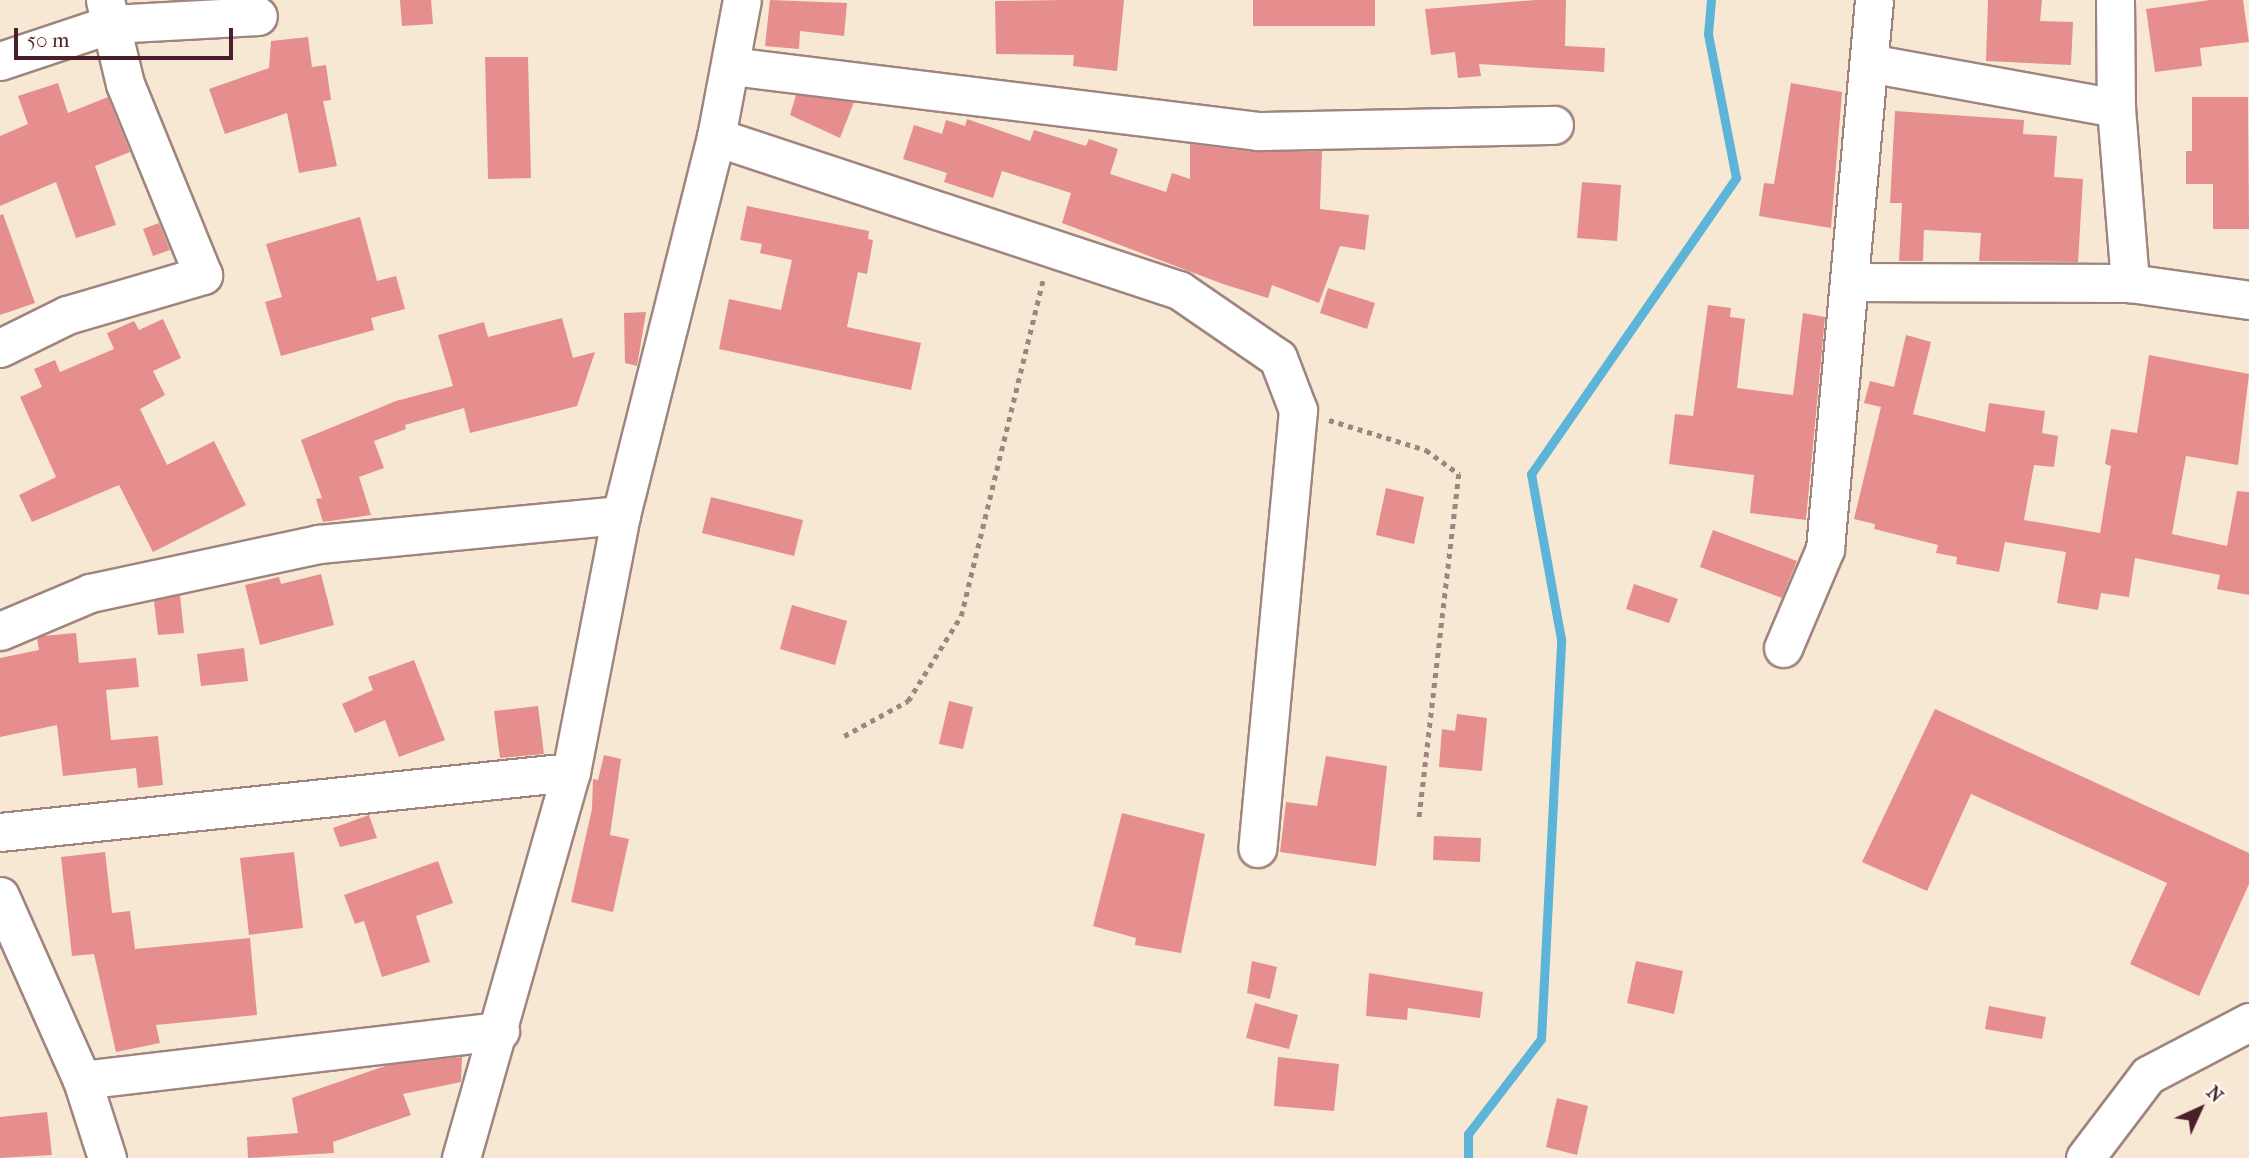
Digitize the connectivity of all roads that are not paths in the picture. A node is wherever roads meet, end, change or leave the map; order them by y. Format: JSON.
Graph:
{"nodes":[{"id":1,"x":743,"y":0,"type":"edge"},
{"id":2,"x":1874,"y":0,"type":"edge"},
{"id":3,"x":2115,"y":0,"type":"edge"},
{"id":4,"x":108,"y":12,"type":"edge"},
{"id":5,"x":258,"y":16,"type":"dead end"},
{"id":6,"x":0,"y":61,"type":"edge"},
{"id":7,"x":1869,"y":63,"type":"junction"},
{"id":8,"x":731,"y":66,"type":"junction"},
{"id":9,"x":2116,"y":108,"type":"junction"},
{"id":10,"x":1554,"y":125,"type":"dead end"},
{"id":11,"x":716,"y":137,"type":"junction"},
{"id":12,"x":1851,"y":282,"type":"junction"},
{"id":13,"x":2130,"y":283,"type":"junction"},
{"id":14,"x":2249,"y":300,"type":"edge"},
{"id":15,"x":0,"y":348,"type":"edge"},
{"id":16,"x":621,"y":515,"type":"junction"},
{"id":17,"x":0,"y":631,"type":"edge"},
{"id":18,"x":1783,"y":648,"type":"dead end"},
{"id":19,"x":571,"y":772,"type":"junction"},
{"id":20,"x":0,"y":832,"type":"edge"},
{"id":21,"x":1257,"y":848,"type":"dead end"},
{"id":22,"x":0,"y":896,"type":"edge"},
{"id":23,"x":2249,"y":1022,"type":"edge"},
{"id":24,"x":500,"y":1031,"type":"junction"},
{"id":25,"x":82,"y":1080,"type":"junction"},
{"id":26,"x":107,"y":1158,"type":"edge"},
{"id":27,"x":461,"y":1158,"type":"edge"},
{"id":28,"x":2085,"y":1158,"type":"edge"}],
"edges":[{"from":1,"to":8,"type":"street"},
{"from":2,"to":7,"type":"street"},
{"from":3,"to":9,"type":"street"},
{"from":4,"to":5,"type":"street"},
{"from":4,"to":6,"type":"street"},
{"from":4,"to":15,"type":"street"},
{"from":7,"to":9,"type":"street"},
{"from":7,"to":12,"type":"street"},
{"from":8,"to":10,"type":"street"},
{"from":8,"to":11,"type":"street"},
{"from":9,"to":13,"type":"street"},
{"from":11,"to":16,"type":"street"},
{"from":11,"to":21,"type":"street"},
{"from":12,"to":13,"type":"street"},
{"from":12,"to":18,"type":"street"},
{"from":13,"to":14,"type":"street"},
{"from":16,"to":17,"type":"street"},
{"from":16,"to":19,"type":"street"},
{"from":19,"to":20,"type":"street"},
{"from":19,"to":24,"type":"street"},
{"from":22,"to":25,"type":"street"},
{"from":23,"to":28,"type":"street"},
{"from":24,"to":25,"type":"street"},
{"from":24,"to":27,"type":"street"},
{"from":25,"to":26,"type":"street"}]}
